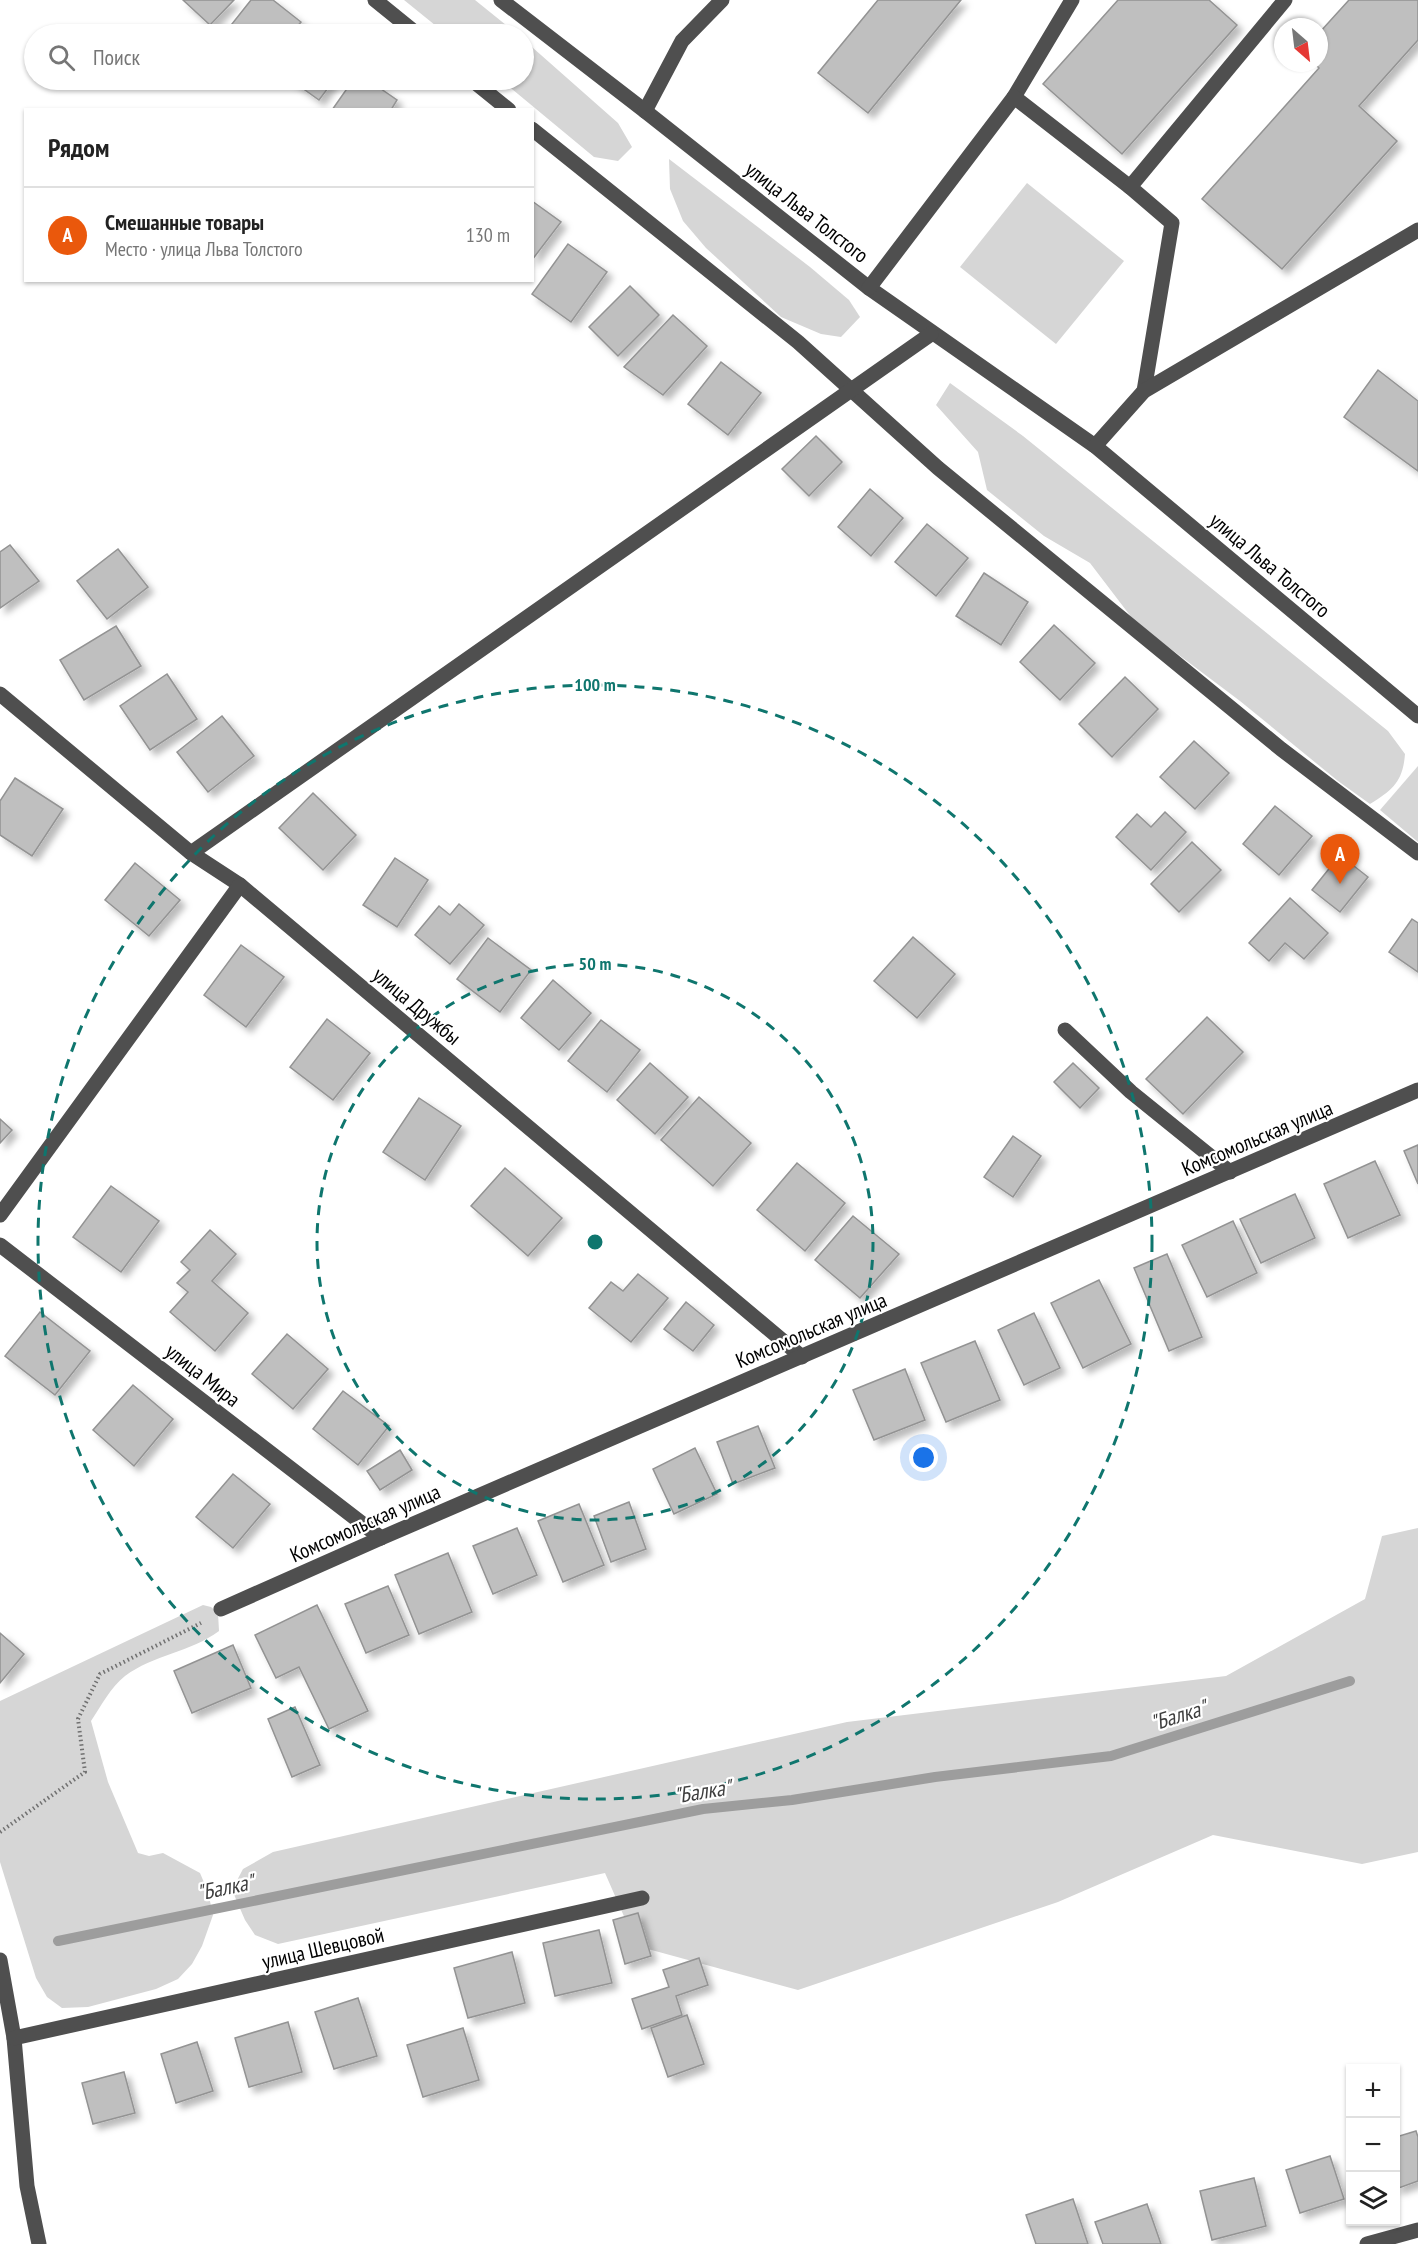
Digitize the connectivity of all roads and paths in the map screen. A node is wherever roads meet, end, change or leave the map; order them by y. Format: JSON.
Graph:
{"nodes":[{"id":1,"x":375,"y":0,"type":"edge"},
{"id":2,"x":501,"y":0,"type":"edge"},
{"id":3,"x":722,"y":0,"type":"edge"},
{"id":4,"x":1072,"y":0,"type":"edge"},
{"id":5,"x":1285,"y":0,"type":"edge"},
{"id":6,"x":405,"y":24,"type":"edge"},
{"id":7,"x":532,"y":24,"type":"edge"},
{"id":8,"x":534,"y":25,"type":"edge"},
{"id":9,"x":484,"y":90,"type":"edge"},
{"id":10,"x":1014,"y":96,"type":"junction"},
{"id":11,"x":507,"y":108,"type":"edge"},
{"id":12,"x":645,"y":111,"type":"junction"},
{"id":13,"x":534,"y":131,"type":"edge"},
{"id":14,"x":1130,"y":188,"type":"junction"},
{"id":15,"x":1418,"y":230,"type":"edge"},
{"id":16,"x":869,"y":288,"type":"junction"},
{"id":17,"x":931,"y":334,"type":"junction"},
{"id":18,"x":851,"y":390,"type":"junction"},
{"id":19,"x":1144,"y":391,"type":"junction"},
{"id":20,"x":1095,"y":446,"type":"junction"},
{"id":21,"x":0,"y":694,"type":"edge"},
{"id":22,"x":1418,"y":716,"type":"edge"},
{"id":23,"x":191,"y":853,"type":"junction"},
{"id":24,"x":1418,"y":853,"type":"edge"},
{"id":25,"x":240,"y":885,"type":"junction"},
{"id":26,"x":1065,"y":1030,"type":"dead end"},
{"id":27,"x":1418,"y":1090,"type":"edge"},
{"id":28,"x":1230,"y":1172,"type":"junction"},
{"id":29,"x":0,"y":1215,"type":"edge"},
{"id":30,"x":0,"y":1245,"type":"edge"},
{"id":31,"x":802,"y":1357,"type":"junction"},
{"id":32,"x":381,"y":1538,"type":"junction"},
{"id":33,"x":215,"y":1614,"type":"joint"},
{"id":34,"x":0,"y":1832,"type":"edge"},
{"id":35,"x":642,"y":1899,"type":"dead end"},
{"id":36,"x":0,"y":1960,"type":"edge"},
{"id":37,"x":14,"y":2038,"type":"junction"},
{"id":38,"x":1418,"y":2230,"type":"edge"},
{"id":39,"x":39,"y":2244,"type":"edge"},
{"id":40,"x":1367,"y":2244,"type":"edge"}],
"edges":[{"from":1,"to":6,"type":"street"},
{"from":2,"to":7,"type":"street","name":"улица Льва Толстого"},
{"from":3,"to":12,"type":"street"},
{"from":4,"to":10,"type":"street"},
{"from":5,"to":14,"type":"street"},
{"from":8,"to":12,"type":"street","name":"улица Льва Толстого"},
{"from":9,"to":11,"type":"street"},
{"from":10,"to":14,"type":"street"},
{"from":10,"to":16,"type":"street"},
{"from":12,"to":16,"type":"street","name":"улица Льва Толстого"},
{"from":13,"to":18,"type":"street"},
{"from":14,"to":19,"type":"street"},
{"from":15,"to":19,"type":"street"},
{"from":16,"to":17,"type":"street","name":"улица Льва Толстого"},
{"from":17,"to":18,"type":"street"},
{"from":17,"to":20,"type":"street","name":"улица Льва Толстого"},
{"from":18,"to":23,"type":"street"},
{"from":18,"to":24,"type":"street"},
{"from":19,"to":20,"type":"street"},
{"from":20,"to":22,"type":"street","name":"улица Льва Толстого"},
{"from":21,"to":23,"type":"street","name":"улица Дружбы"},
{"from":23,"to":25,"type":"street","name":"улица Дружбы"},
{"from":25,"to":29,"type":"street"},
{"from":25,"to":31,"type":"street","name":"улица Дружбы"},
{"from":26,"to":28,"type":"street"},
{"from":27,"to":28,"type":"street","name":"Комсомольская улица"},
{"from":28,"to":31,"type":"street","name":"Комсомольская улица"},
{"from":30,"to":32,"type":"street","name":"улица Мира"},
{"from":31,"to":32,"type":"street","name":"Комсомольская улица"},
{"from":32,"to":33,"type":"street","name":"Комсомольская улица"},
{"from":33,"to":34,"type":"path"},
{"from":35,"to":37,"type":"street","name":"улица Шевцовой"},
{"from":36,"to":37,"type":"street"},
{"from":37,"to":39,"type":"street"},
{"from":38,"to":40,"type":"street"}]}
